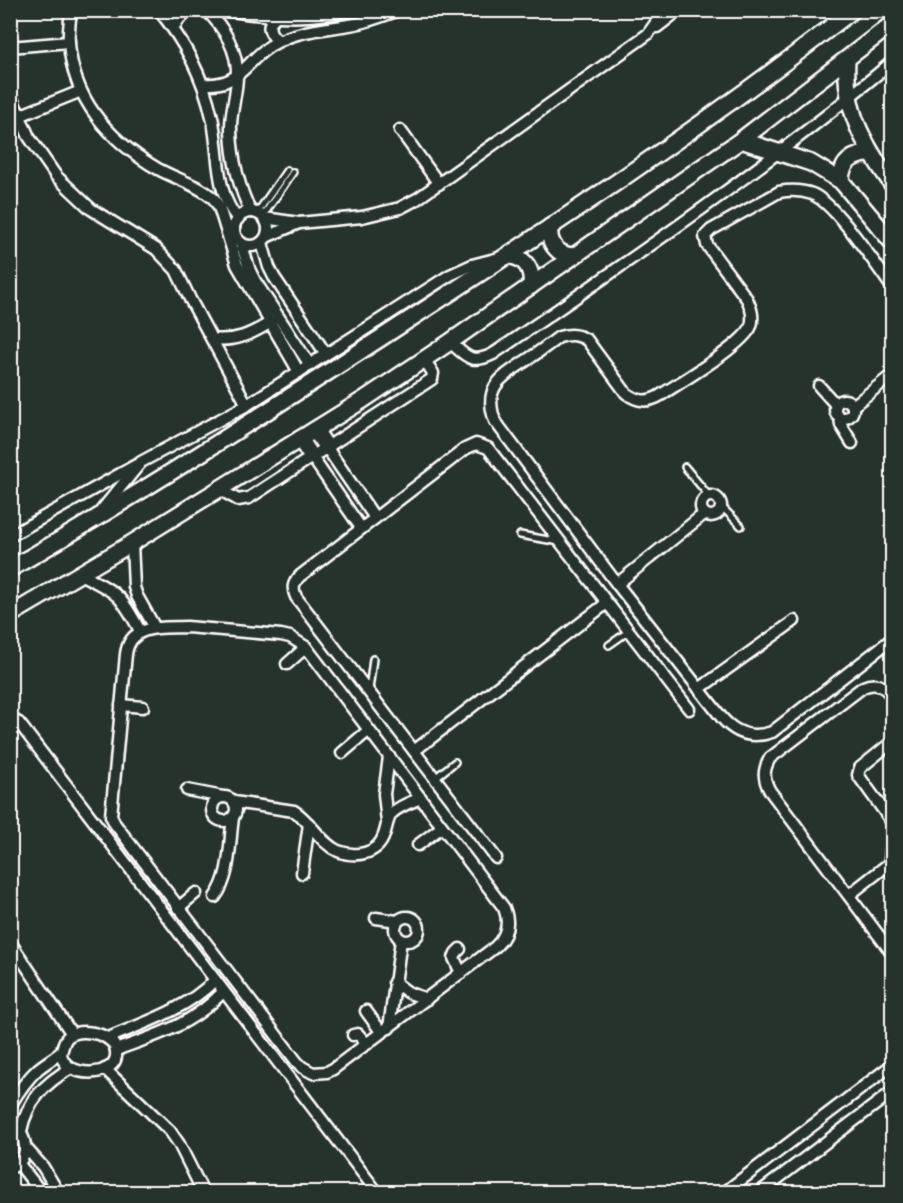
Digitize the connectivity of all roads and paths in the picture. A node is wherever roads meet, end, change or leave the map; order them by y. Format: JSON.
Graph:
{"nodes":[{"id":1,"x":71,"y":10,"type":"edge"},
{"id":2,"x":159,"y":10,"type":"edge"},
{"id":3,"x":190,"y":10,"type":"edge"},
{"id":4,"x":207,"y":10,"type":"edge"},
{"id":5,"x":225,"y":10,"type":"edge"},
{"id":6,"x":351,"y":10,"type":"edge"},
{"id":7,"x":399,"y":10,"type":"edge"},
{"id":8,"x":665,"y":10,"type":"edge"},
{"id":9,"x":680,"y":10,"type":"edge"},
{"id":10,"x":853,"y":10,"type":"edge"},
{"id":11,"x":275,"y":17,"type":"junction"},
{"id":12,"x":892,"y":24,"type":"edge"},
{"id":13,"x":173,"y":28,"type":"junction"},
{"id":14,"x":648,"y":34,"type":"junction"},
{"id":15,"x":279,"y":41,"type":"junction"},
{"id":16,"x":69,"y":42,"type":"junction"},
{"id":17,"x":10,"y":47,"type":"edge"},
{"id":18,"x":847,"y":59,"type":"junction"},
{"id":19,"x":892,"y":62,"type":"edge"},
{"id":20,"x":237,"y":76,"type":"junction"},
{"id":21,"x":203,"y":84,"type":"junction"},
{"id":22,"x":81,"y":91,"type":"junction"},
{"id":23,"x":10,"y":94,"type":"edge"},
{"id":24,"x":849,"y":99,"type":"junction"},
{"id":25,"x":19,"y":116,"type":"junction"},
{"id":26,"x":400,"y":130,"type":"dead end"},
{"id":27,"x":741,"y":140,"type":"junction"},
{"id":28,"x":778,"y":154,"type":"junction"},
{"id":29,"x":871,"y":154,"type":"junction"},
{"id":30,"x":290,"y":171,"type":"dead end"},
{"id":31,"x":841,"y":181,"type":"junction"},
{"id":32,"x":892,"y":183,"type":"edge"},
{"id":33,"x":439,"y":184,"type":"junction"},
{"id":34,"x":259,"y":215,"type":"junction"},
{"id":35,"x":237,"y":219,"type":"junction"},
{"id":36,"x":298,"y":223,"type":"junction"},
{"id":37,"x":550,"y":227,"type":"junction"},
{"id":38,"x":264,"y":240,"type":"junction"},
{"id":39,"x":241,"y":243,"type":"junction"},
{"id":40,"x":892,"y":243,"type":"edge"},
{"id":41,"x":508,"y":256,"type":"junction"},
{"id":42,"x":573,"y":256,"type":"junction"},
{"id":43,"x":531,"y":286,"type":"junction"},
{"id":44,"x":892,"y":286,"type":"edge"},
{"id":45,"x":270,"y":322,"type":"junction"},
{"id":46,"x":213,"y":339,"type":"junction"},
{"id":47,"x":317,"y":342,"type":"junction"},
{"id":48,"x":450,"y":342,"type":"junction"},
{"id":49,"x":302,"y":352,"type":"junction"},
{"id":50,"x":326,"y":354,"type":"junction"},
{"id":51,"x":424,"y":359,"type":"junction"},
{"id":52,"x":310,"y":364,"type":"junction"},
{"id":53,"x":299,"y":372,"type":"junction"},
{"id":54,"x":892,"y":375,"type":"edge"},
{"id":55,"x":819,"y":386,"type":"dead end"},
{"id":56,"x":247,"y":405,"type":"junction"},
{"id":57,"x":836,"y":405,"type":"junction"},
{"id":58,"x":853,"y":406,"type":"junction"},
{"id":59,"x":840,"y":417,"type":"junction"},
{"id":60,"x":315,"y":430,"type":"junction"},
{"id":61,"x":300,"y":439,"type":"junction"},
{"id":62,"x":852,"y":443,"type":"dead end"},
{"id":63,"x":327,"y":448,"type":"junction"},
{"id":64,"x":312,"y":457,"type":"junction"},
{"id":65,"x":141,"y":462,"type":"junction"},
{"id":66,"x":685,"y":467,"type":"dead end"},
{"id":67,"x":219,"y":489,"type":"junction"},
{"id":68,"x":709,"y":496,"type":"junction"},
{"id":69,"x":721,"y":506,"type":"junction"},
{"id":70,"x":704,"y":514,"type":"junction"},
{"id":71,"x":375,"y":518,"type":"junction"},
{"id":72,"x":95,"y":519,"type":"junction"},
{"id":73,"x":741,"y":526,"type":"dead end"},
{"id":74,"x":361,"y":528,"type":"junction"},
{"id":75,"x":10,"y":536,"type":"edge"},
{"id":76,"x":520,"y":536,"type":"dead end"},
{"id":77,"x":560,"y":542,"type":"junction"},
{"id":78,"x":132,"y":543,"type":"junction"},
{"id":79,"x":10,"y":569,"type":"edge"},
{"id":80,"x":80,"y":574,"type":"junction"},
{"id":81,"x":617,"y":584,"type":"junction"},
{"id":82,"x":608,"y":603,"type":"junction"},
{"id":83,"x":10,"y":615,"type":"edge"},
{"id":84,"x":794,"y":621,"type":"dead end"},
{"id":85,"x":155,"y":628,"type":"junction"},
{"id":86,"x":628,"y":630,"type":"junction"},
{"id":87,"x":140,"y":631,"type":"junction"},
{"id":88,"x":892,"y":639,"type":"edge"},
{"id":89,"x":609,"y":645,"type":"dead end"},
{"id":90,"x":306,"y":646,"type":"junction"},
{"id":91,"x":373,"y":658,"type":"dead end"},
{"id":92,"x":287,"y":664,"type":"dead end"},
{"id":93,"x":699,"y":689,"type":"junction"},
{"id":94,"x":368,"y":692,"type":"junction"},
{"id":95,"x":892,"y":696,"type":"edge"},
{"id":96,"x":121,"y":705,"type":"junction"},
{"id":97,"x":143,"y":707,"type":"dead end"},
{"id":98,"x":689,"y":709,"type":"dead end"},
{"id":99,"x":10,"y":718,"type":"edge"},
{"id":100,"x":369,"y":730,"type":"junction"},
{"id":101,"x":892,"y":742,"type":"edge"},
{"id":102,"x":414,"y":751,"type":"junction"},
{"id":103,"x":342,"y":753,"type":"dead end"},
{"id":104,"x":389,"y":757,"type":"junction"},
{"id":105,"x":456,"y":762,"type":"dead end"},
{"id":106,"x":435,"y":778,"type":"junction"},
{"id":107,"x":188,"y":790,"type":"dead end"},
{"id":108,"x":223,"y":797,"type":"junction"},
{"id":109,"x":421,"y":798,"type":"junction"},
{"id":110,"x":234,"y":802,"type":"junction"},
{"id":111,"x":233,"y":818,"type":"junction"},
{"id":112,"x":387,"y":822,"type":"junction"},
{"id":113,"x":892,"y":822,"type":"edge"},
{"id":114,"x":309,"y":824,"type":"junction"},
{"id":115,"x":442,"y":827,"type":"junction"},
{"id":116,"x":892,"y":840,"type":"edge"},
{"id":117,"x":418,"y":844,"type":"dead end"},
{"id":118,"x":496,"y":858,"type":"dead end"},
{"id":119,"x":891,"y":863,"type":"edge"},
{"id":120,"x":302,"y":873,"type":"dead end"},
{"id":121,"x":196,"y":893,"type":"dead end"},
{"id":122,"x":849,"y":895,"type":"junction"},
{"id":123,"x":215,"y":897,"type":"dead end"},
{"id":124,"x":178,"y":908,"type":"junction"},
{"id":125,"x":376,"y":918,"type":"dead end"},
{"id":126,"x":398,"y":921,"type":"junction"},
{"id":127,"x":401,"y":940,"type":"junction"},
{"id":128,"x":10,"y":942,"type":"edge"},
{"id":129,"x":460,"y":949,"type":"dead end"},
{"id":130,"x":892,"y":953,"type":"edge"},
{"id":131,"x":461,"y":973,"type":"junction"},
{"id":132,"x":214,"y":980,"type":"junction"},
{"id":133,"x":394,"y":982,"type":"junction"},
{"id":134,"x":223,"y":992,"type":"junction"},
{"id":135,"x":427,"y":999,"type":"junction"},
{"id":136,"x":366,"y":1011,"type":"dead end"},
{"id":137,"x":386,"y":1031,"type":"junction"},
{"id":138,"x":72,"y":1034,"type":"junction"},
{"id":139,"x":353,"y":1035,"type":"dead end"},
{"id":140,"x":108,"y":1038,"type":"junction"},
{"id":141,"x":367,"y":1044,"type":"junction"},
{"id":142,"x":116,"y":1050,"type":"junction"},
{"id":143,"x":61,"y":1052,"type":"junction"},
{"id":144,"x":892,"y":1065,"type":"edge"},
{"id":145,"x":71,"y":1068,"type":"junction"},
{"id":146,"x":105,"y":1070,"type":"junction"},
{"id":147,"x":892,"y":1092,"type":"edge"},
{"id":148,"x":10,"y":1106,"type":"edge"},
{"id":149,"x":10,"y":1122,"type":"edge"},
{"id":150,"x":21,"y":1131,"type":"junction"},
{"id":151,"x":25,"y":1147,"type":"junction"},
{"id":152,"x":15,"y":1166,"type":"edge"},
{"id":153,"x":41,"y":1192,"type":"edge"},
{"id":154,"x":58,"y":1192,"type":"edge"},
{"id":155,"x":202,"y":1192,"type":"edge"},
{"id":156,"x":377,"y":1192,"type":"edge"},
{"id":157,"x":725,"y":1192,"type":"edge"},
{"id":158,"x":760,"y":1192,"type":"edge"}],
"edges":[{"from":1,"to":16,"type":"street"},
{"from":2,"to":13,"type":"street"},
{"from":3,"to":13,"type":"street"},
{"from":4,"to":20,"type":"street"},
{"from":5,"to":11,"type":"street"},
{"from":6,"to":11,"type":"street"},
{"from":7,"to":15,"type":"street"},
{"from":8,"to":14,"type":"street"},
{"from":9,"to":14,"type":"street"},
{"from":10,"to":37,"type":"street"},
{"from":11,"to":15,"type":"street"},
{"from":12,"to":18,"type":"street"},
{"from":13,"to":21,"type":"street"},
{"from":14,"to":33,"type":"street"},
{"from":15,"to":20,"type":"street"},
{"from":16,"to":17,"type":"street"},
{"from":16,"to":22,"type":"street"},
{"from":18,"to":24,"type":"street"},
{"from":18,"to":27,"type":"street"},
{"from":19,"to":24,"type":"street"},
{"from":20,"to":21,"type":"street"},
{"from":20,"to":34,"type":"street"},
{"from":21,"to":35,"type":"street"},
{"from":22,"to":25,"type":"street"},
{"from":22,"to":45,"type":"street"},
{"from":23,"to":25,"type":"street"},
{"from":24,"to":28,"type":"street"},
{"from":24,"to":29,"type":"street"},
{"from":25,"to":46,"type":"street"},
{"from":26,"to":33,"type":"street"},
{"from":27,"to":28,"type":"street"},
{"from":27,"to":42,"type":"street"},
{"from":28,"to":31,"type":"street"},
{"from":28,"to":48,"type":"street"},
{"from":29,"to":31,"type":"street"},
{"from":29,"to":32,"type":"street"},
{"from":30,"to":34,"type":"lane"},
{"from":31,"to":40,"type":"street"},
{"from":33,"to":36,"type":"street"},
{"from":34,"to":35,"type":"street"},
{"from":34,"to":36,"type":"street"},
{"from":34,"to":38,"type":"street"},
{"from":35,"to":39,"type":"street"},
{"from":36,"to":38,"type":"street"},
{"from":37,"to":41,"type":"street"},
{"from":37,"to":42,"type":"street"},
{"from":38,"to":39,"type":"street"},
{"from":38,"to":47,"type":"street"},
{"from":39,"to":49,"type":"street"},
{"from":41,"to":43,"type":"street"},
{"from":41,"to":50,"type":"street"},
{"from":41,"to":72,"type":"street"},
{"from":42,"to":43,"type":"street"},
{"from":43,"to":48,"type":"street"},
{"from":44,"to":81,"type":"street"},
{"from":45,"to":46,"type":"street"},
{"from":45,"to":53,"type":"street"},
{"from":46,"to":56,"type":"street"},
{"from":47,"to":49,"type":"street"},
{"from":47,"to":50,"type":"street"},
{"from":48,"to":51,"type":"street"},
{"from":49,"to":52,"type":"street"},
{"from":50,"to":52,"type":"street"},
{"from":51,"to":60,"type":"street"},
{"from":51,"to":63,"type":"street"},
{"from":52,"to":53,"type":"street"},
{"from":53,"to":56,"type":"street"},
{"from":54,"to":58,"type":"street"},
{"from":55,"to":57,"type":"street"},
{"from":56,"to":65,"type":"street"},
{"from":57,"to":58,"type":"street"},
{"from":57,"to":59,"type":"street"},
{"from":58,"to":59,"type":"street"},
{"from":59,"to":62,"type":"street"},
{"from":60,"to":61,"type":"street"},
{"from":60,"to":63,"type":"street"},
{"from":61,"to":64,"type":"street"},
{"from":61,"to":67,"type":"street"},
{"from":63,"to":64,"type":"street"},
{"from":63,"to":71,"type":"street"},
{"from":64,"to":67,"type":"street"},
{"from":64,"to":74,"type":"street"},
{"from":65,"to":72,"type":"street"},
{"from":65,"to":75,"type":"street"},
{"from":66,"to":68,"type":"lane"},
{"from":67,"to":78,"type":"street"},
{"from":68,"to":69,"type":"street"},
{"from":68,"to":70,"type":"street"},
{"from":69,"to":70,"type":"street"},
{"from":69,"to":73,"type":"lane"},
{"from":70,"to":81,"type":"street"},
{"from":71,"to":74,"type":"street"},
{"from":71,"to":77,"type":"street"},
{"from":72,"to":79,"type":"street"},
{"from":74,"to":94,"type":"street"},
{"from":76,"to":77,"type":"lane"},
{"from":77,"to":82,"type":"street"},
{"from":78,"to":80,"type":"street"},
{"from":78,"to":85,"type":"street"},
{"from":80,"to":83,"type":"street"},
{"from":80,"to":87,"type":"street"},
{"from":81,"to":93,"type":"street"},
{"from":82,"to":86,"type":"street"},
{"from":82,"to":102,"type":"street"},
{"from":84,"to":93,"type":"street"},
{"from":85,"to":87,"type":"street"},
{"from":85,"to":90,"type":"street"},
{"from":86,"to":89,"type":"lane"},
{"from":86,"to":98,"type":"street"},
{"from":87,"to":96,"type":"street"},
{"from":88,"to":93,"type":"street"},
{"from":90,"to":92,"type":"street"},
{"from":90,"to":100,"type":"street"},
{"from":91,"to":94,"type":"lane"},
{"from":94,"to":102,"type":"street"},
{"from":95,"to":122,"type":"street"},
{"from":96,"to":97,"type":"street"},
{"from":96,"to":124,"type":"street"},
{"from":99,"to":132,"type":"street"},
{"from":100,"to":103,"type":"street"},
{"from":100,"to":104,"type":"street"},
{"from":101,"to":113,"type":"street"},
{"from":102,"to":106,"type":"street"},
{"from":104,"to":109,"type":"street"},
{"from":104,"to":112,"type":"street"},
{"from":105,"to":106,"type":"lane"},
{"from":106,"to":118,"type":"street"},
{"from":107,"to":108,"type":"street"},
{"from":108,"to":110,"type":"street"},
{"from":108,"to":111,"type":"street"},
{"from":109,"to":112,"type":"street"},
{"from":109,"to":115,"type":"street"},
{"from":110,"to":111,"type":"street"},
{"from":110,"to":114,"type":"street"},
{"from":111,"to":123,"type":"street"},
{"from":112,"to":114,"type":"street"},
{"from":114,"to":120,"type":"street"},
{"from":115,"to":117,"type":"street"},
{"from":115,"to":131,"type":"street"},
{"from":116,"to":119,"type":"street"},
{"from":119,"to":122,"type":"street"},
{"from":121,"to":124,"type":"street"},
{"from":122,"to":130,"type":"street"},
{"from":124,"to":141,"type":"street"},
{"from":125,"to":126,"type":"street"},
{"from":126,"to":127,"type":"street"},
{"from":126,"to":127,"type":"street"},
{"from":127,"to":133,"type":"street"},
{"from":128,"to":138,"type":"street"},
{"from":129,"to":131,"type":"street"},
{"from":131,"to":135,"type":"street"},
{"from":132,"to":134,"type":"street"},
{"from":132,"to":140,"type":"street"},
{"from":133,"to":135,"type":"street"},
{"from":133,"to":137,"type":"street"},
{"from":134,"to":142,"type":"street"},
{"from":134,"to":156,"type":"street"},
{"from":135,"to":137,"type":"street"},
{"from":136,"to":137,"type":"street"},
{"from":137,"to":141,"type":"street"},
{"from":138,"to":140,"type":"street"},
{"from":138,"to":143,"type":"street"},
{"from":139,"to":141,"type":"street"},
{"from":140,"to":142,"type":"street"},
{"from":142,"to":146,"type":"street"},
{"from":143,"to":145,"type":"street"},
{"from":143,"to":148,"type":"street"},
{"from":144,"to":157,"type":"street"},
{"from":145,"to":146,"type":"street"},
{"from":145,"to":150,"type":"street"},
{"from":146,"to":155,"type":"street"},
{"from":147,"to":158,"type":"street"},
{"from":149,"to":150,"type":"street"},
{"from":150,"to":151,"type":"street"},
{"from":151,"to":152,"type":"street"},
{"from":151,"to":154,"type":"street"},
{"from":152,"to":153,"type":"street"}]}
